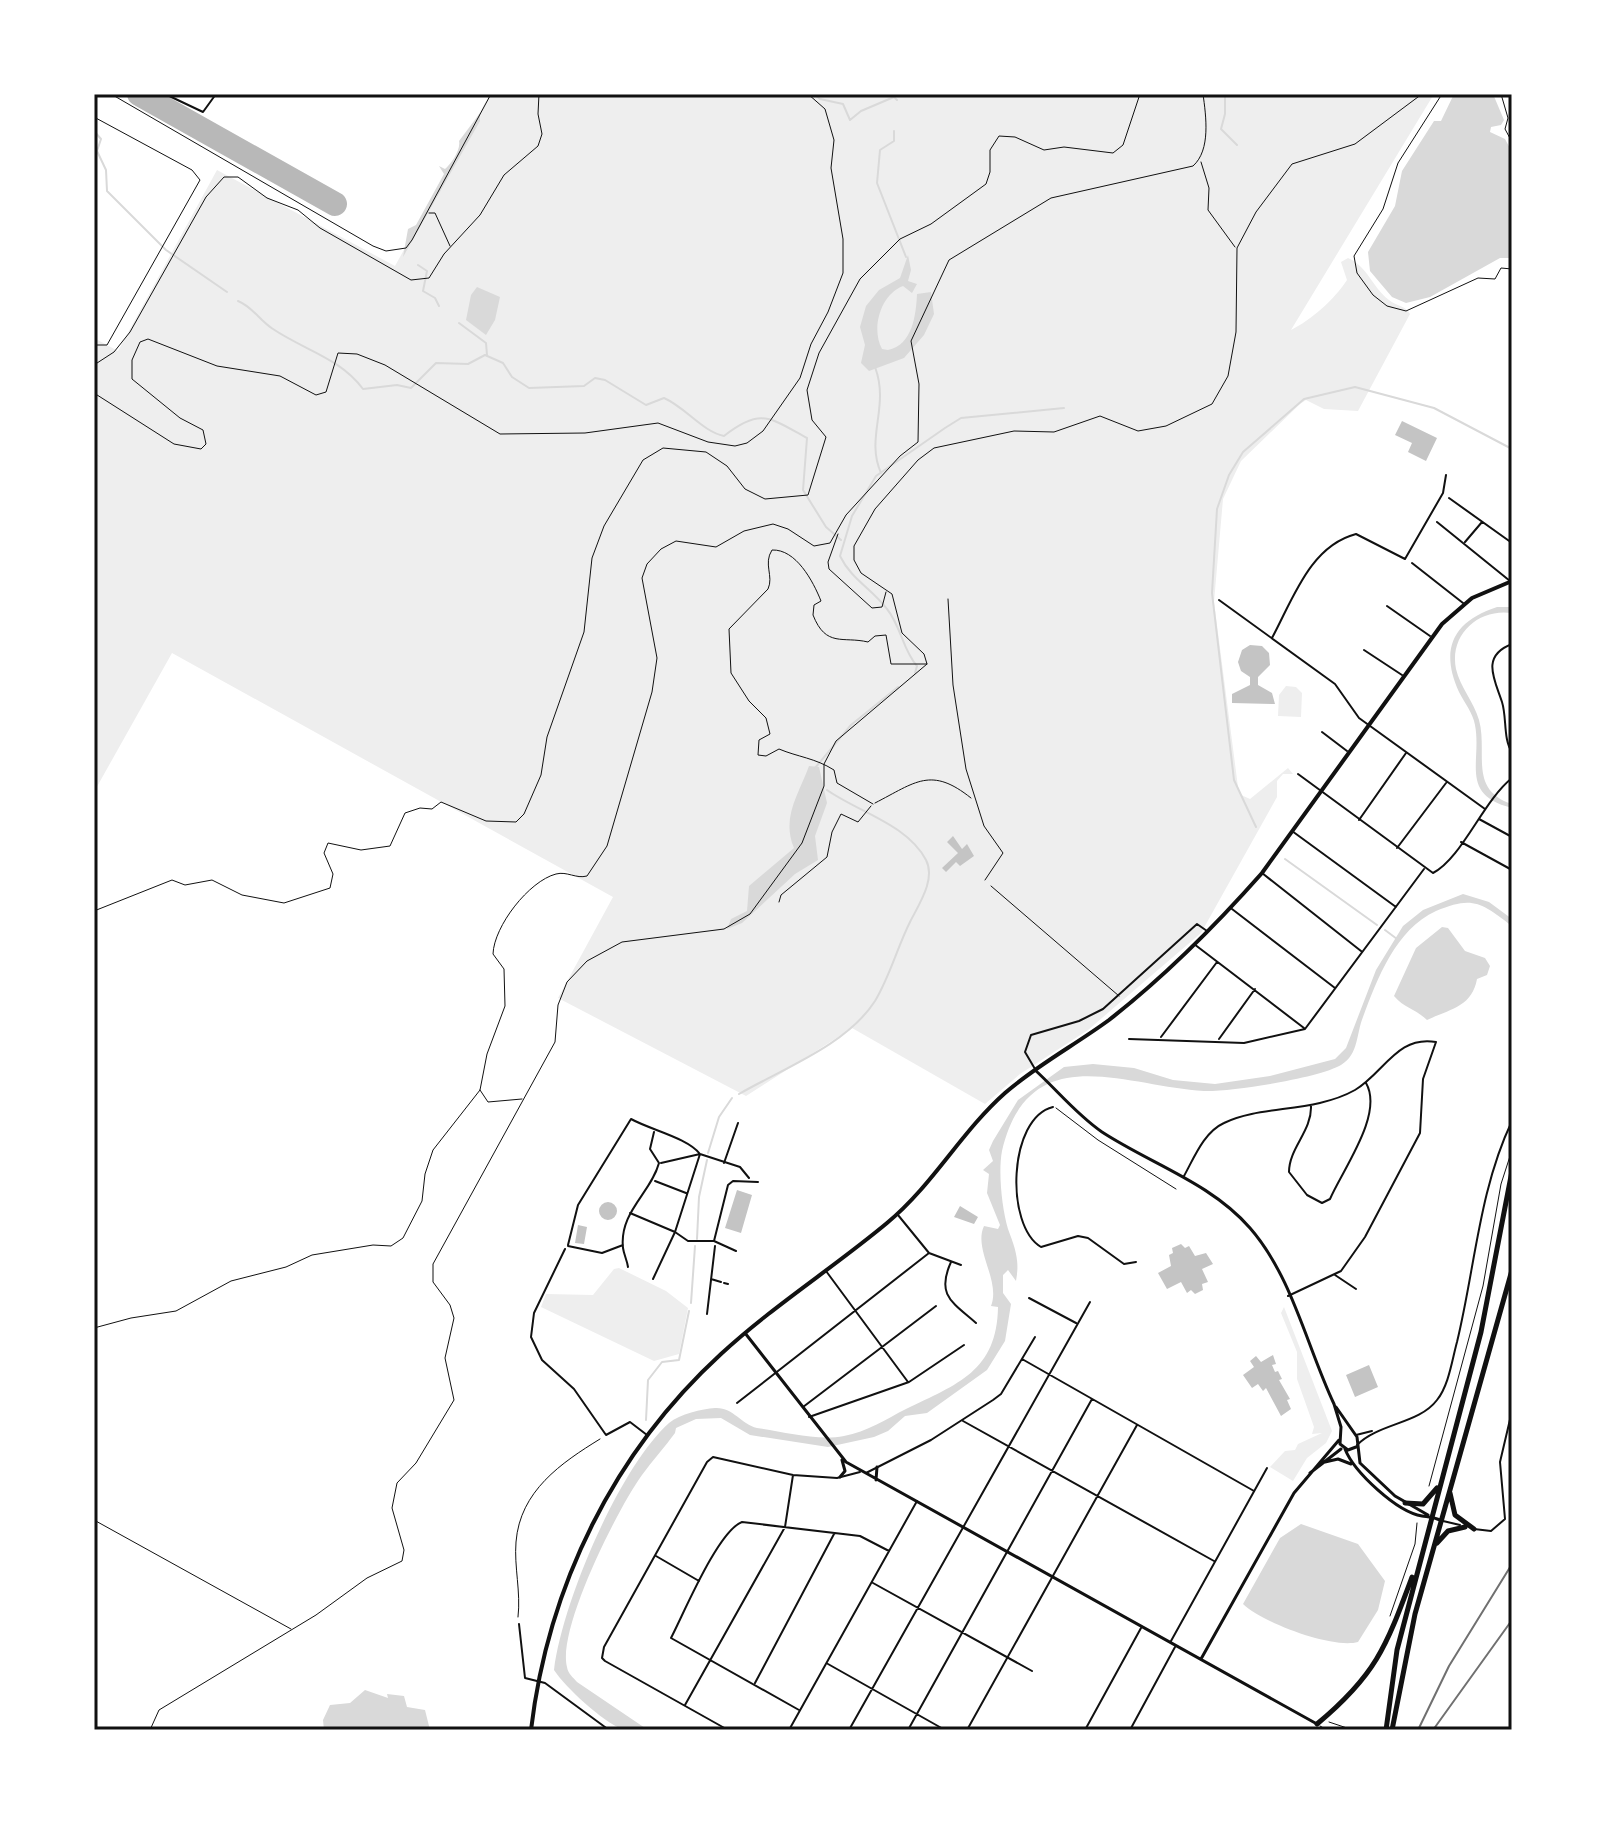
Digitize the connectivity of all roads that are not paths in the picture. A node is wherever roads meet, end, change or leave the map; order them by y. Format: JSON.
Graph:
{"nodes":[{"id":1,"x":165,"y":94,"type":"edge"},
{"id":2,"x":216,"y":94,"type":"edge"},
{"id":3,"x":1446,"y":475,"type":"dead end"},
{"id":4,"x":1449,"y":498,"type":"dead end"},
{"id":5,"x":1482,"y":521,"type":"junction"},
{"id":6,"x":1437,"y":522,"type":"dead end"},
{"id":7,"x":1465,"y":543,"type":"junction"},
{"id":8,"x":1512,"y":543,"type":"edge"},
{"id":9,"x":1412,"y":563,"type":"dead end"},
{"id":10,"x":1512,"y":581,"type":"edge"},
{"id":11,"x":1219,"y":600,"type":"dead end"},
{"id":12,"x":1464,"y":603,"type":"junction"},
{"id":13,"x":1387,"y":606,"type":"dead end"},
{"id":14,"x":1431,"y":637,"type":"junction"},
{"id":15,"x":1271,"y":639,"type":"junction"},
{"id":16,"x":1512,"y":644,"type":"edge"},
{"id":17,"x":1364,"y":650,"type":"dead end"},
{"id":18,"x":1403,"y":676,"type":"junction"},
{"id":19,"x":1368,"y":725,"type":"junction"},
{"id":20,"x":1322,"y":732,"type":"dead end"},
{"id":21,"x":1348,"y":752,"type":"junction"},
{"id":22,"x":1407,"y":752,"type":"junction"},
{"id":23,"x":1512,"y":752,"type":"edge"},
{"id":24,"x":1298,"y":774,"type":"dead end"},
{"id":25,"x":1512,"y":778,"type":"edge"},
{"id":26,"x":1447,"y":782,"type":"junction"},
{"id":27,"x":1319,"y":791,"type":"junction"},
{"id":28,"x":1485,"y":809,"type":"junction"},
{"id":29,"x":1478,"y":818,"type":"junction"},
{"id":30,"x":1358,"y":820,"type":"junction"},
{"id":31,"x":1291,"y":831,"type":"junction"},
{"id":32,"x":1512,"y":837,"type":"edge"},
{"id":33,"x":1461,"y":842,"type":"junction"},
{"id":34,"x":1397,"y":849,"type":"junction"},
{"id":35,"x":1424,"y":869,"type":"junction"},
{"id":36,"x":1512,"y":870,"type":"edge"},
{"id":37,"x":1262,"y":873,"type":"junction"},
{"id":38,"x":991,"y":886,"type":"dead end"},
{"id":39,"x":1396,"y":907,"type":"junction"},
{"id":40,"x":1231,"y":908,"type":"junction"},
{"id":41,"x":1207,"y":931,"type":"junction"},
{"id":42,"x":1194,"y":944,"type":"junction"},
{"id":43,"x":1362,"y":951,"type":"junction"},
{"id":44,"x":1217,"y":961,"type":"junction"},
{"id":45,"x":1256,"y":988,"type":"junction"},
{"id":46,"x":1336,"y":988,"type":"junction"},
{"id":47,"x":1119,"y":996,"type":"junction"},
{"id":48,"x":1305,"y":1029,"type":"junction"},
{"id":49,"x":1129,"y":1039,"type":"dead end"},
{"id":50,"x":1160,"y":1040,"type":"junction"},
{"id":51,"x":1217,"y":1041,"type":"junction"},
{"id":52,"x":1035,"y":1070,"type":"junction"},
{"id":53,"x":1366,"y":1083,"type":"junction"},
{"id":54,"x":1311,"y":1105,"type":"junction"},
{"id":55,"x":1053,"y":1107,"type":"joint"},
{"id":56,"x":1512,"y":1121,"type":"edge"},
{"id":57,"x":738,"y":1123,"type":"dead end"},
{"id":58,"x":654,"y":1132,"type":"junction"},
{"id":59,"x":700,"y":1154,"type":"junction"},
{"id":60,"x":659,"y":1163,"type":"junction"},
{"id":61,"x":724,"y":1164,"type":"junction"},
{"id":62,"x":1512,"y":1171,"type":"edge"},
{"id":63,"x":1183,"y":1177,"type":"junction"},
{"id":64,"x":750,"y":1179,"type":"junction"},
{"id":65,"x":654,"y":1181,"type":"junction"},
{"id":66,"x":758,"y":1182,"type":"dead end"},
{"id":67,"x":1176,"y":1189,"type":"dead end"},
{"id":68,"x":686,"y":1193,"type":"junction"},
{"id":69,"x":629,"y":1213,"type":"junction"},
{"id":70,"x":897,"y":1214,"type":"junction"},
{"id":71,"x":675,"y":1232,"type":"junction"},
{"id":72,"x":714,"y":1243,"type":"junction"},
{"id":73,"x":568,"y":1245,"type":"junction"},
{"id":74,"x":623,"y":1245,"type":"junction"},
{"id":75,"x":736,"y":1251,"type":"dead end"},
{"id":76,"x":929,"y":1253,"type":"junction"},
{"id":77,"x":951,"y":1260,"type":"junction"},
{"id":78,"x":1136,"y":1262,"type":"dead end"},
{"id":79,"x":961,"y":1265,"type":"dead end"},
{"id":80,"x":628,"y":1267,"type":"dead end"},
{"id":81,"x":1512,"y":1270,"type":"edge"},
{"id":82,"x":825,"y":1271,"type":"junction"},
{"id":83,"x":1335,"y":1275,"type":"junction"},
{"id":84,"x":710,"y":1278,"type":"junction"},
{"id":85,"x":653,"y":1279,"type":"dead end"},
{"id":86,"x":724,"y":1283,"type":"dead end"},
{"id":87,"x":1356,"y":1289,"type":"dead end"},
{"id":88,"x":1288,"y":1296,"type":"junction"},
{"id":89,"x":1029,"y":1298,"type":"dead end"},
{"id":90,"x":1090,"y":1302,"type":"dead end"},
{"id":91,"x":936,"y":1306,"type":"dead end"},
{"id":92,"x":855,"y":1310,"type":"junction"},
{"id":93,"x":707,"y":1314,"type":"dead end"},
{"id":94,"x":976,"y":1323,"type":"dead end"},
{"id":95,"x":1077,"y":1324,"type":"junction"},
{"id":96,"x":745,"y":1333,"type":"junction"},
{"id":97,"x":1035,"y":1337,"type":"dead end"},
{"id":98,"x":964,"y":1345,"type":"dead end"},
{"id":99,"x":882,"y":1348,"type":"junction"},
{"id":100,"x":1022,"y":1359,"type":"junction"},
{"id":101,"x":776,"y":1372,"type":"junction"},
{"id":102,"x":1048,"y":1375,"type":"junction"},
{"id":103,"x":909,"y":1382,"type":"junction"},
{"id":104,"x":1092,"y":1399,"type":"junction"},
{"id":105,"x":737,"y":1403,"type":"dead end"},
{"id":106,"x":1334,"y":1404,"type":"junction"},
{"id":107,"x":802,"y":1408,"type":"junction"},
{"id":108,"x":1512,"y":1411,"type":"edge"},
{"id":109,"x":809,"y":1417,"type":"junction"},
{"id":110,"x":963,"y":1421,"type":"junction"},
{"id":111,"x":1137,"y":1425,"type":"junction"},
{"id":112,"x":1374,"y":1432,"type":"junction"},
{"id":113,"x":1354,"y":1434,"type":"junction"},
{"id":114,"x":647,"y":1435,"type":"junction"},
{"id":115,"x":1340,"y":1437,"type":"junction"},
{"id":116,"x":1357,"y":1446,"type":"junction"},
{"id":117,"x":1006,"y":1447,"type":"junction"},
{"id":118,"x":1344,"y":1449,"type":"junction"},
{"id":119,"x":840,"y":1457,"type":"junction"},
{"id":120,"x":1321,"y":1463,"type":"junction"},
{"id":121,"x":1355,"y":1466,"type":"junction"},
{"id":122,"x":877,"y":1467,"type":"junction"},
{"id":123,"x":1267,"y":1468,"type":"dead end"},
{"id":124,"x":1051,"y":1472,"type":"junction"},
{"id":125,"x":862,"y":1473,"type":"junction"},
{"id":126,"x":1310,"y":1473,"type":"junction"},
{"id":127,"x":793,"y":1475,"type":"junction"},
{"id":128,"x":1443,"y":1476,"type":"junction"},
{"id":129,"x":840,"y":1477,"type":"junction"},
{"id":130,"x":876,"y":1480,"type":"junction"},
{"id":131,"x":1451,"y":1482,"type":"junction"},
{"id":132,"x":1254,"y":1491,"type":"junction"},
{"id":133,"x":1096,"y":1496,"type":"junction"},
{"id":134,"x":917,"y":1501,"type":"junction"},
{"id":135,"x":1405,"y":1503,"type":"junction"},
{"id":136,"x":1430,"y":1516,"type":"junction"},
{"id":137,"x":1441,"y":1520,"type":"junction"},
{"id":138,"x":785,"y":1527,"type":"junction"},
{"id":139,"x":962,"y":1527,"type":"junction"},
{"id":140,"x":1465,"y":1527,"type":"junction"},
{"id":141,"x":1474,"y":1529,"type":"junction"},
{"id":142,"x":834,"y":1534,"type":"junction"},
{"id":143,"x":1424,"y":1542,"type":"junction"},
{"id":144,"x":889,"y":1551,"type":"junction"},
{"id":145,"x":1008,"y":1553,"type":"junction"},
{"id":146,"x":1431,"y":1555,"type":"junction"},
{"id":147,"x":655,"y":1556,"type":"junction"},
{"id":148,"x":1214,"y":1561,"type":"junction"},
{"id":149,"x":1052,"y":1578,"type":"junction"},
{"id":150,"x":700,"y":1581,"type":"junction"},
{"id":151,"x":872,"y":1582,"type":"junction"},
{"id":152,"x":918,"y":1607,"type":"junction"},
{"id":153,"x":519,"y":1624,"type":"road end"},
{"id":154,"x":1141,"y":1627,"type":"junction"},
{"id":155,"x":962,"y":1633,"type":"junction"},
{"id":156,"x":1170,"y":1642,"type":"junction"},
{"id":157,"x":1176,"y":1646,"type":"junction"},
{"id":158,"x":1008,"y":1658,"type":"junction"},
{"id":159,"x":1201,"y":1659,"type":"junction"},
{"id":160,"x":711,"y":1660,"type":"junction"},
{"id":161,"x":826,"y":1663,"type":"junction"},
{"id":162,"x":1032,"y":1671,"type":"dead end"},
{"id":163,"x":538,"y":1681,"type":"junction"},
{"id":164,"x":754,"y":1684,"type":"junction"},
{"id":165,"x":873,"y":1689,"type":"junction"},
{"id":166,"x":685,"y":1706,"type":"junction"},
{"id":167,"x":799,"y":1710,"type":"junction"},
{"id":168,"x":917,"y":1714,"type":"junction"},
{"id":169,"x":1319,"y":1725,"type":"edge"},
{"id":170,"x":531,"y":1730,"type":"edge"},
{"id":171,"x":609,"y":1730,"type":"edge"},
{"id":172,"x":728,"y":1730,"type":"edge"},
{"id":173,"x":789,"y":1730,"type":"edge"},
{"id":174,"x":849,"y":1730,"type":"edge"},
{"id":175,"x":908,"y":1730,"type":"edge"},
{"id":176,"x":945,"y":1730,"type":"edge"},
{"id":177,"x":967,"y":1730,"type":"edge"},
{"id":178,"x":1085,"y":1730,"type":"edge"},
{"id":179,"x":1130,"y":1730,"type":"edge"},
{"id":180,"x":1327,"y":1730,"type":"edge"},
{"id":181,"x":1386,"y":1730,"type":"edge"},
{"id":182,"x":1392,"y":1730,"type":"edge"}],
"edges":[{"from":1,"to":2,"type":"street"},
{"from":3,"to":15,"type":"street"},
{"from":4,"to":5,"type":"street"},
{"from":5,"to":7,"type":"street"},
{"from":5,"to":8,"type":"street"},
{"from":6,"to":7,"type":"street"},
{"from":7,"to":10,"type":"street"},
{"from":9,"to":12,"type":"street"},
{"from":10,"to":12,"type":"main road"},
{"from":11,"to":15,"type":"street"},
{"from":12,"to":14,"type":"main road"},
{"from":13,"to":14,"type":"street"},
{"from":14,"to":18,"type":"main road"},
{"from":15,"to":19,"type":"street"},
{"from":16,"to":23,"type":"street"},
{"from":17,"to":18,"type":"street"},
{"from":18,"to":19,"type":"main road"},
{"from":19,"to":21,"type":"main road"},
{"from":19,"to":22,"type":"street"},
{"from":20,"to":21,"type":"street"},
{"from":21,"to":27,"type":"main road"},
{"from":22,"to":26,"type":"street"},
{"from":22,"to":30,"type":"street"},
{"from":24,"to":27,"type":"street"},
{"from":25,"to":28,"type":"street"},
{"from":26,"to":28,"type":"street"},
{"from":26,"to":34,"type":"street"},
{"from":27,"to":30,"type":"street"},
{"from":27,"to":31,"type":"main road"},
{"from":28,"to":29,"type":"street"},
{"from":29,"to":32,"type":"street"},
{"from":29,"to":33,"type":"street"},
{"from":30,"to":34,"type":"street"},
{"from":31,"to":37,"type":"main road"},
{"from":31,"to":39,"type":"street"},
{"from":33,"to":35,"type":"street"},
{"from":33,"to":36,"type":"street"},
{"from":34,"to":35,"type":"street"},
{"from":35,"to":39,"type":"street"},
{"from":37,"to":40,"type":"main road"},
{"from":37,"to":43,"type":"street"},
{"from":38,"to":47,"type":"lane"},
{"from":39,"to":43,"type":"street"},
{"from":40,"to":41,"type":"main road"},
{"from":40,"to":46,"type":"street"},
{"from":41,"to":42,"type":"main road"},
{"from":41,"to":47,"type":"street"},
{"from":42,"to":44,"type":"street"},
{"from":42,"to":52,"type":"main road"},
{"from":43,"to":46,"type":"street"},
{"from":44,"to":45,"type":"street"},
{"from":44,"to":50,"type":"street"},
{"from":45,"to":48,"type":"street"},
{"from":45,"to":51,"type":"street"},
{"from":46,"to":48,"type":"street"},
{"from":47,"to":52,"type":"street"},
{"from":48,"to":51,"type":"street"},
{"from":49,"to":50,"type":"street"},
{"from":50,"to":51,"type":"street"},
{"from":52,"to":63,"type":"street"},
{"from":52,"to":70,"type":"main road"},
{"from":53,"to":54,"type":"street"},
{"from":53,"to":54,"type":"street"},
{"from":53,"to":83,"type":"street"},
{"from":54,"to":63,"type":"street"},
{"from":55,"to":67,"type":"lane"},
{"from":55,"to":78,"type":"street"},
{"from":56,"to":112,"type":"street"},
{"from":57,"to":61,"type":"street"},
{"from":58,"to":59,"type":"street"},
{"from":58,"to":60,"type":"street"},
{"from":58,"to":73,"type":"street"},
{"from":59,"to":60,"type":"street"},
{"from":59,"to":61,"type":"street"},
{"from":59,"to":68,"type":"street"},
{"from":60,"to":65,"type":"street"},
{"from":61,"to":64,"type":"street"},
{"from":62,"to":128,"type":"highway"},
{"from":63,"to":88,"type":"street"},
{"from":64,"to":66,"type":"street"},
{"from":64,"to":72,"type":"street"},
{"from":65,"to":68,"type":"street"},
{"from":65,"to":69,"type":"street"},
{"from":68,"to":71,"type":"street"},
{"from":69,"to":71,"type":"street"},
{"from":69,"to":74,"type":"street"},
{"from":70,"to":76,"type":"street"},
{"from":70,"to":82,"type":"main road"},
{"from":71,"to":72,"type":"street"},
{"from":71,"to":85,"type":"street"},
{"from":72,"to":75,"type":"street"},
{"from":72,"to":84,"type":"street"},
{"from":73,"to":74,"type":"street"},
{"from":73,"to":114,"type":"street"},
{"from":74,"to":80,"type":"street"},
{"from":76,"to":77,"type":"street"},
{"from":76,"to":92,"type":"street"},
{"from":77,"to":79,"type":"street"},
{"from":77,"to":94,"type":"street"},
{"from":81,"to":131,"type":"highway"},
{"from":82,"to":92,"type":"street"},
{"from":82,"to":96,"type":"main road"},
{"from":83,"to":87,"type":"street"},
{"from":83,"to":88,"type":"street"},
{"from":84,"to":86,"type":"street"},
{"from":84,"to":93,"type":"street"},
{"from":88,"to":106,"type":"street"},
{"from":89,"to":95,"type":"street"},
{"from":90,"to":95,"type":"street"},
{"from":91,"to":99,"type":"street"},
{"from":92,"to":99,"type":"street"},
{"from":92,"to":101,"type":"street"},
{"from":95,"to":102,"type":"street"},
{"from":96,"to":101,"type":"street"},
{"from":96,"to":114,"type":"main road"},
{"from":97,"to":100,"type":"street"},
{"from":98,"to":103,"type":"street"},
{"from":99,"to":103,"type":"street"},
{"from":99,"to":107,"type":"street"},
{"from":100,"to":102,"type":"street"},
{"from":100,"to":110,"type":"street"},
{"from":101,"to":105,"type":"street"},
{"from":101,"to":107,"type":"street"},
{"from":102,"to":104,"type":"street"},
{"from":102,"to":117,"type":"street"},
{"from":103,"to":109,"type":"street"},
{"from":104,"to":111,"type":"street"},
{"from":104,"to":124,"type":"street"},
{"from":106,"to":113,"type":"street"},
{"from":106,"to":115,"type":"street"},
{"from":107,"to":109,"type":"street"},
{"from":108,"to":141,"type":"street"},
{"from":109,"to":119,"type":"street"},
{"from":110,"to":117,"type":"street"},
{"from":110,"to":122,"type":"street"},
{"from":111,"to":132,"type":"street"},
{"from":111,"to":133,"type":"street"},
{"from":112,"to":113,"type":"street"},
{"from":112,"to":116,"type":"street"},
{"from":113,"to":115,"type":"street"},
{"from":113,"to":116,"type":"street"},
{"from":114,"to":163,"type":"main road"},
{"from":115,"to":118,"type":"street"},
{"from":115,"to":126,"type":"street"},
{"from":116,"to":118,"type":"street"},
{"from":116,"to":135,"type":"street"},
{"from":117,"to":124,"type":"street"},
{"from":117,"to":139,"type":"street"},
{"from":118,"to":120,"type":"street"},
{"from":118,"to":121,"type":"street"},
{"from":119,"to":125,"type":"street"},
{"from":119,"to":129,"type":"street"},
{"from":120,"to":121,"type":"street"},
{"from":120,"to":126,"type":"street"},
{"from":121,"to":136,"type":"street"},
{"from":122,"to":125,"type":"street"},
{"from":122,"to":130,"type":"street"},
{"from":123,"to":132,"type":"street"},
{"from":124,"to":133,"type":"street"},
{"from":124,"to":145,"type":"street"},
{"from":125,"to":129,"type":"street"},
{"from":125,"to":130,"type":"street"},
{"from":126,"to":159,"type":"street"},
{"from":127,"to":129,"type":"street"},
{"from":127,"to":138,"type":"street"},
{"from":127,"to":147,"type":"street"},
{"from":128,"to":135,"type":"highway"},
{"from":128,"to":136,"type":"highway"},
{"from":130,"to":134,"type":"street"},
{"from":131,"to":137,"type":"highway"},
{"from":131,"to":141,"type":"highway"},
{"from":132,"to":148,"type":"street"},
{"from":133,"to":148,"type":"street"},
{"from":133,"to":149,"type":"street"},
{"from":134,"to":139,"type":"street"},
{"from":134,"to":144,"type":"street"},
{"from":135,"to":136,"type":"street"},
{"from":136,"to":137,"type":"street"},
{"from":136,"to":143,"type":"highway"},
{"from":137,"to":140,"type":"street"},
{"from":137,"to":146,"type":"highway"},
{"from":138,"to":142,"type":"street"},
{"from":138,"to":150,"type":"street"},
{"from":138,"to":160,"type":"street"},
{"from":139,"to":145,"type":"street"},
{"from":139,"to":152,"type":"street"},
{"from":140,"to":141,"type":"street"},
{"from":140,"to":146,"type":"highway"},
{"from":142,"to":144,"type":"street"},
{"from":142,"to":164,"type":"street"},
{"from":143,"to":169,"type":"highway"},
{"from":143,"to":181,"type":"highway"},
{"from":144,"to":151,"type":"street"},
{"from":145,"to":149,"type":"street"},
{"from":145,"to":155,"type":"street"},
{"from":146,"to":182,"type":"highway"},
{"from":147,"to":150,"type":"street"},
{"from":147,"to":166,"type":"street"},
{"from":148,"to":156,"type":"street"},
{"from":149,"to":154,"type":"street"},
{"from":149,"to":158,"type":"street"},
{"from":150,"to":160,"type":"street"},
{"from":151,"to":152,"type":"street"},
{"from":151,"to":161,"type":"street"},
{"from":152,"to":155,"type":"street"},
{"from":152,"to":165,"type":"street"},
{"from":153,"to":163,"type":"street"},
{"from":154,"to":156,"type":"street"},
{"from":154,"to":178,"type":"street"},
{"from":155,"to":158,"type":"street"},
{"from":155,"to":168,"type":"street"},
{"from":156,"to":157,"type":"street"},
{"from":157,"to":159,"type":"street"},
{"from":157,"to":179,"type":"street"},
{"from":158,"to":162,"type":"street"},
{"from":158,"to":177,"type":"street"},
{"from":159,"to":169,"type":"street"},
{"from":160,"to":164,"type":"street"},
{"from":160,"to":166,"type":"street"},
{"from":161,"to":165,"type":"street"},
{"from":161,"to":167,"type":"street"},
{"from":163,"to":170,"type":"main road"},
{"from":163,"to":171,"type":"street"},
{"from":164,"to":167,"type":"street"},
{"from":165,"to":168,"type":"street"},
{"from":165,"to":174,"type":"street"},
{"from":166,"to":172,"type":"street"},
{"from":167,"to":173,"type":"street"},
{"from":168,"to":175,"type":"street"},
{"from":168,"to":176,"type":"street"},
{"from":169,"to":180,"type":"lane"}]}
